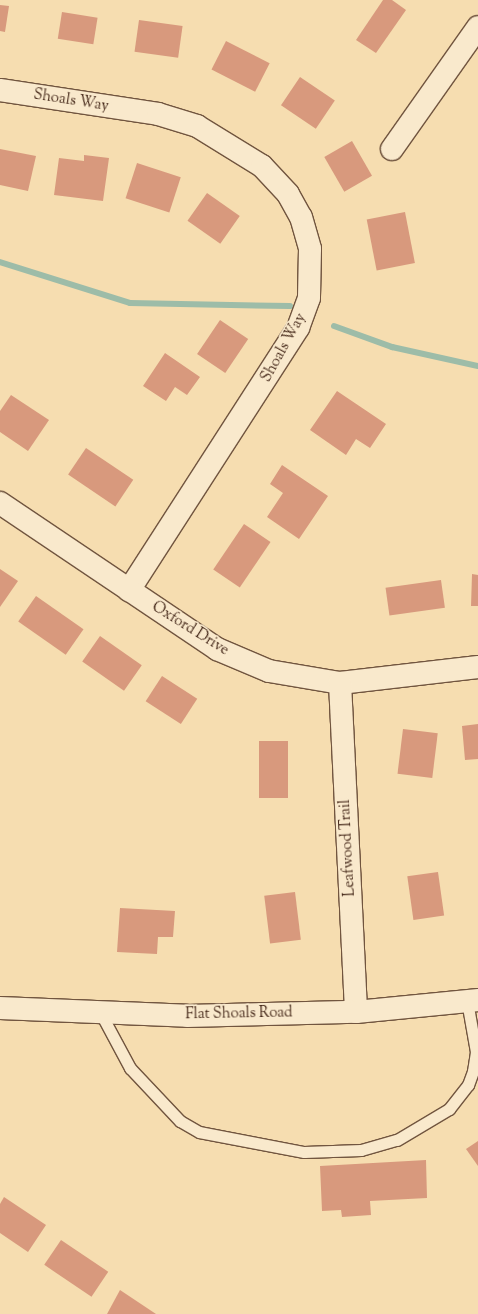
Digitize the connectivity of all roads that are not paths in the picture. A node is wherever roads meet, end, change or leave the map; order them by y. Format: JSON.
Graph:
{"nodes":[{"id":1,"x":478,"y":27,"type":"edge"},
{"id":2,"x":0,"y":90,"type":"edge"},
{"id":3,"x":392,"y":149,"type":"dead end"},
{"id":4,"x":0,"y":503,"type":"edge"},
{"id":5,"x":129,"y":590,"type":"junction"},
{"id":6,"x":478,"y":667,"type":"edge"},
{"id":7,"x":340,"y":683,"type":"junction"},
{"id":8,"x":472,"y":1000,"type":"edge"},
{"id":9,"x":0,"y":1008,"type":"edge"},
{"id":10,"x":100,"y":1012,"type":"junction"},
{"id":11,"x":356,"y":1012,"type":"junction"}],
"edges":[{"from":1,"to":3,"type":"street"},
{"from":2,"to":5,"type":"street","name":"Shoals Way"},
{"from":4,"to":5,"type":"street","name":"Oxford Drive"},
{"from":5,"to":7,"type":"street","name":"Oxford Drive"},
{"from":6,"to":7,"type":"street","name":"Oxford Drive"},
{"from":7,"to":11,"type":"street","name":"Leafwood Trail"},
{"from":8,"to":10,"type":"lane"},
{"from":8,"to":11,"type":"street","name":"Flat Shoals Road"},
{"from":9,"to":10,"type":"street","name":"Flat Shoals Road"},
{"from":10,"to":11,"type":"street","name":"Flat Shoals Road"}]}
